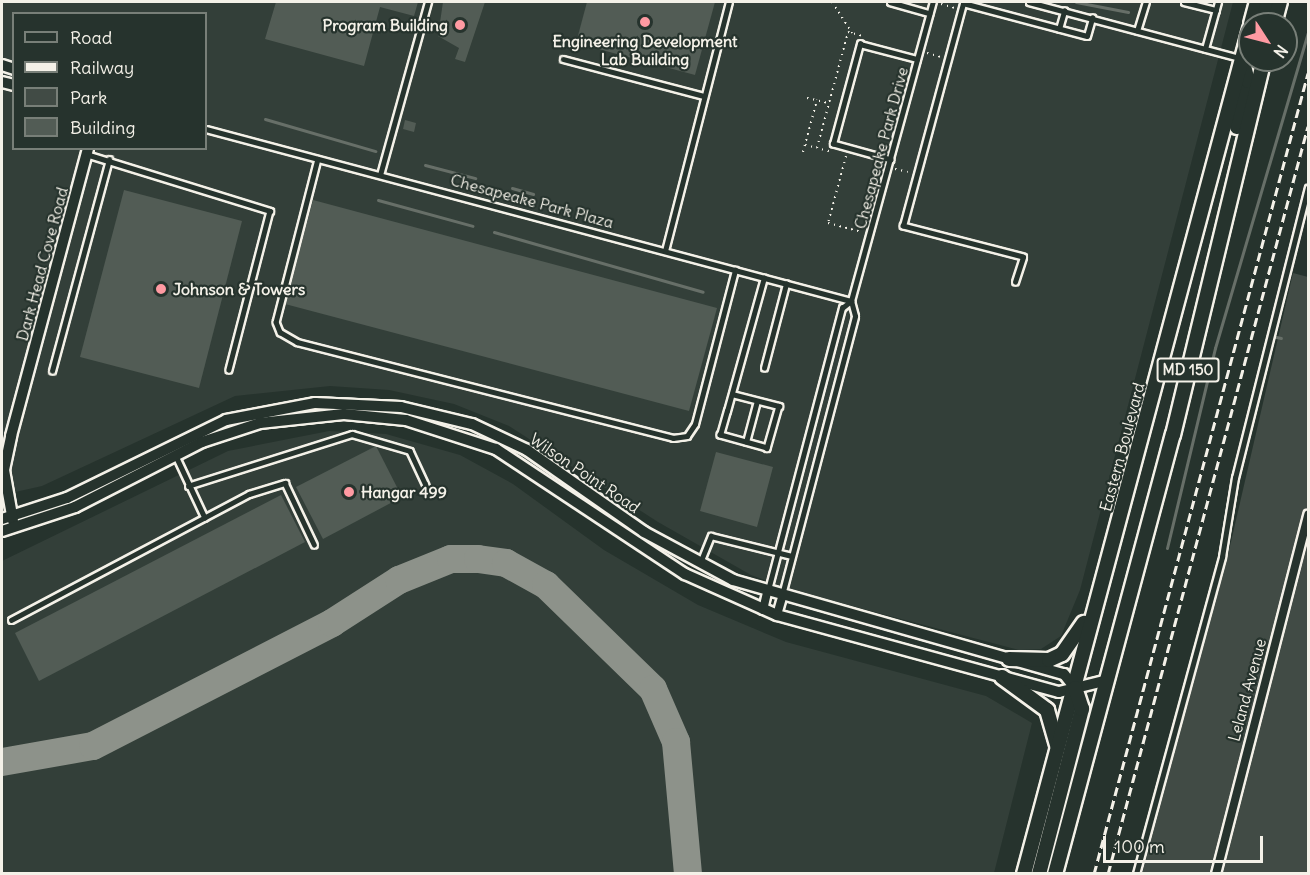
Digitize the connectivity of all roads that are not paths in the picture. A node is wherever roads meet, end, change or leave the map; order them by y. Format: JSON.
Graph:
{"nodes":[{"id":1,"x":428,"y":2,"type":"edge"},
{"id":2,"x":729,"y":2,"type":"edge"},
{"id":3,"x":890,"y":2,"type":"edge"},
{"id":4,"x":933,"y":2,"type":"edge"},
{"id":5,"x":1029,"y":2,"type":"edge"},
{"id":6,"x":1146,"y":2,"type":"edge"},
{"id":7,"x":1184,"y":2,"type":"edge"},
{"id":8,"x":1218,"y":2,"type":"edge"},
{"id":9,"x":1050,"y":4,"type":"edge"},
{"id":10,"x":1216,"y":10,"type":"junction"},
{"id":11,"x":1064,"y":11,"type":"junction"},
{"id":12,"x":929,"y":13,"type":"junction"},
{"id":13,"x":1092,"y":18,"type":"junction"},
{"id":14,"x":1059,"y":29,"type":"junction"},
{"id":15,"x":1137,"y":31,"type":"junction"},
{"id":16,"x":1205,"y":49,"type":"junction"},
{"id":17,"x":1238,"y":53,"type":"edge"},
{"id":18,"x":563,"y":59,"type":"dead end"},
{"id":19,"x":917,"y":59,"type":"junction"},
{"id":20,"x":1241,"y":72,"type":"edge"},
{"id":21,"x":1247,"y":72,"type":"edge"},
{"id":22,"x":1261,"y":72,"type":"edge"},
{"id":23,"x":704,"y":96,"type":"junction"},
{"id":24,"x":207,"y":129,"type":"edge"},
{"id":25,"x":87,"y":151,"type":"edge"},
{"id":26,"x":318,"y":159,"type":"junction"},
{"id":27,"x":110,"y":160,"type":"junction"},
{"id":28,"x":891,"y":160,"type":"junction"},
{"id":29,"x":380,"y":176,"type":"junction"},
{"id":30,"x":1308,"y":188,"type":"edge"},
{"id":31,"x":1227,"y":206,"type":"junction"},
{"id":32,"x":665,"y":251,"type":"junction"},
{"id":33,"x":735,"y":270,"type":"junction"},
{"id":34,"x":764,"y":278,"type":"junction"},
{"id":35,"x":1015,"y":282,"type":"dead end"},
{"id":36,"x":786,"y":284,"type":"junction"},
{"id":37,"x":851,"y":301,"type":"junction"},
{"id":38,"x":764,"y":368,"type":"dead end"},
{"id":39,"x":229,"y":370,"type":"dead end"},
{"id":40,"x":52,"y":371,"type":"dead end"},
{"id":41,"x":732,"y":394,"type":"junction"},
{"id":42,"x":757,"y":401,"type":"junction"},
{"id":43,"x":746,"y":442,"type":"junction"},
{"id":44,"x":173,"y":449,"type":"junction"},
{"id":45,"x":426,"y":485,"type":"dead end"},
{"id":46,"x":188,"y":486,"type":"junction"},
{"id":47,"x":1308,"y":515,"type":"edge"},
{"id":48,"x":206,"y":518,"type":"junction"},
{"id":49,"x":9,"y":520,"type":"edge"},
{"id":50,"x":2,"y":531,"type":"edge"},
{"id":51,"x":314,"y":544,"type":"dead end"},
{"id":52,"x":777,"y":552,"type":"junction"},
{"id":53,"x":792,"y":556,"type":"junction"},
{"id":54,"x":699,"y":565,"type":"junction"},
{"id":55,"x":1107,"y":566,"type":"junction"},
{"id":56,"x":767,"y":593,"type":"junction"},
{"id":57,"x":782,"y":597,"type":"junction"},
{"id":58,"x":763,"y":610,"type":"junction"},
{"id":59,"x":777,"y":615,"type":"junction"},
{"id":60,"x":11,"y":620,"type":"dead end"},
{"id":61,"x":1009,"y":659,"type":"junction"},
{"id":62,"x":1002,"y":677,"type":"junction"},
{"id":63,"x":1108,"y":680,"type":"junction"},
{"id":64,"x":1075,"y":688,"type":"junction"},
{"id":65,"x":1058,"y":748,"type":"junction"},
{"id":66,"x":1024,"y":873,"type":"edge"},
{"id":67,"x":1040,"y":873,"type":"edge"},
{"id":68,"x":1055,"y":873,"type":"edge"},
{"id":69,"x":1137,"y":873,"type":"edge"},
{"id":70,"x":1216,"y":873,"type":"edge"}],
"edges":[{"from":1,"to":29,"type":"lane"},
{"from":2,"to":23,"type":"lane"},
{"from":3,"to":12,"type":"lane"},
{"from":4,"to":12,"type":"lane","name":"Chesapeake Park Drive"},
{"from":5,"to":9,"type":"lane"},
{"from":6,"to":15,"type":"lane"},
{"from":7,"to":10,"type":"lane"},
{"from":8,"to":10,"type":"lane"},
{"from":9,"to":11,"type":"lane"},
{"from":10,"to":16,"type":"lane"},
{"from":11,"to":13,"type":"lane"},
{"from":11,"to":14,"type":"lane"},
{"from":12,"to":19,"type":"lane","name":"Chesapeake Park Drive"},
{"from":13,"to":14,"type":"lane"},
{"from":13,"to":15,"type":"lane"},
{"from":14,"to":35,"type":"lane"},
{"from":15,"to":16,"type":"lane"},
{"from":16,"to":17,"type":"lane"},
{"from":18,"to":23,"type":"lane"},
{"from":19,"to":28,"type":"lane","name":"Chesapeake Park Drive"},
{"from":19,"to":28,"type":"lane"},
{"from":20,"to":55,"type":"main road","name":"Eastern Boulevard","number":"MD 150"},
{"from":21,"to":31,"type":"main road"},
{"from":22,"to":31,"type":"main road","number":"MD 150"},
{"from":23,"to":32,"type":"lane"},
{"from":24,"to":26,"type":"lane","name":"Chesapeake Park Plaza"},
{"from":25,"to":27,"type":"lane"},
{"from":25,"to":49,"type":"street","name":"Dark Head Cove Road"},
{"from":26,"to":29,"type":"lane","name":"Chesapeake Park Plaza"},
{"from":26,"to":33,"type":"lane"},
{"from":27,"to":39,"type":"lane"},
{"from":27,"to":40,"type":"lane"},
{"from":28,"to":37,"type":"lane","name":"Chesapeake Park Drive"},
{"from":29,"to":32,"type":"lane","name":"Chesapeake Park Plaza"},
{"from":30,"to":69,"type":"lane"},
{"from":31,"to":63,"type":"main road","number":"MD 150"},
{"from":32,"to":33,"type":"lane","name":"Chesapeake Park Plaza"},
{"from":33,"to":34,"type":"lane","name":"Chesapeake Park Plaza"},
{"from":34,"to":36,"type":"lane","name":"Chesapeake Park Plaza"},
{"from":34,"to":41,"type":"lane"},
{"from":36,"to":37,"type":"lane","name":"Chesapeake Park Plaza"},
{"from":36,"to":38,"type":"lane"},
{"from":37,"to":52,"type":"lane"},
{"from":37,"to":53,"type":"lane"},
{"from":41,"to":42,"type":"lane"},
{"from":41,"to":43,"type":"lane"},
{"from":42,"to":43,"type":"lane"},
{"from":42,"to":43,"type":"lane"},
{"from":44,"to":46,"type":"lane"},
{"from":44,"to":49,"type":"street","name":"Wilson Point Road"},
{"from":44,"to":54,"type":"street","name":"Wilson Point Road"},
{"from":44,"to":58,"type":"street","name":"Wilson Point Road"},
{"from":45,"to":46,"type":"lane"},
{"from":46,"to":48,"type":"lane"},
{"from":47,"to":70,"type":"street","name":"Leland Avenue"},
{"from":48,"to":51,"type":"lane"},
{"from":48,"to":60,"type":"lane"},
{"from":49,"to":50,"type":"street","name":"Wilson Point Road"},
{"from":52,"to":53,"type":"lane"},
{"from":52,"to":54,"type":"lane"},
{"from":52,"to":56,"type":"lane"},
{"from":53,"to":57,"type":"lane"},
{"from":54,"to":56,"type":"street","name":"Wilson Point Road"},
{"from":55,"to":61,"type":"main road"},
{"from":55,"to":64,"type":"main road","name":"Eastern Boulevard","number":"MD 150"},
{"from":56,"to":57,"type":"street","name":"Wilson Point Road"},
{"from":56,"to":58,"type":"street"},
{"from":57,"to":59,"type":"street"},
{"from":57,"to":61,"type":"street","name":"Wilson Point Road"},
{"from":58,"to":59,"type":"street","name":"Wilson Point Road"},
{"from":59,"to":62,"type":"street","name":"Wilson Point Road"},
{"from":61,"to":64,"type":"street","name":"Wilson Point Road"},
{"from":62,"to":64,"type":"street","name":"Wilson Point Road"},
{"from":62,"to":65,"type":"main road"},
{"from":63,"to":64,"type":"street","name":"Wilson Point Road"},
{"from":63,"to":68,"type":"main road","number":"MD 150"},
{"from":64,"to":65,"type":"main road","name":"Eastern Boulevard","number":"MD 150"},
{"from":64,"to":67,"type":"main road"},
{"from":65,"to":66,"type":"main road","name":"Eastern Boulevard","number":"MD 150"}]}
